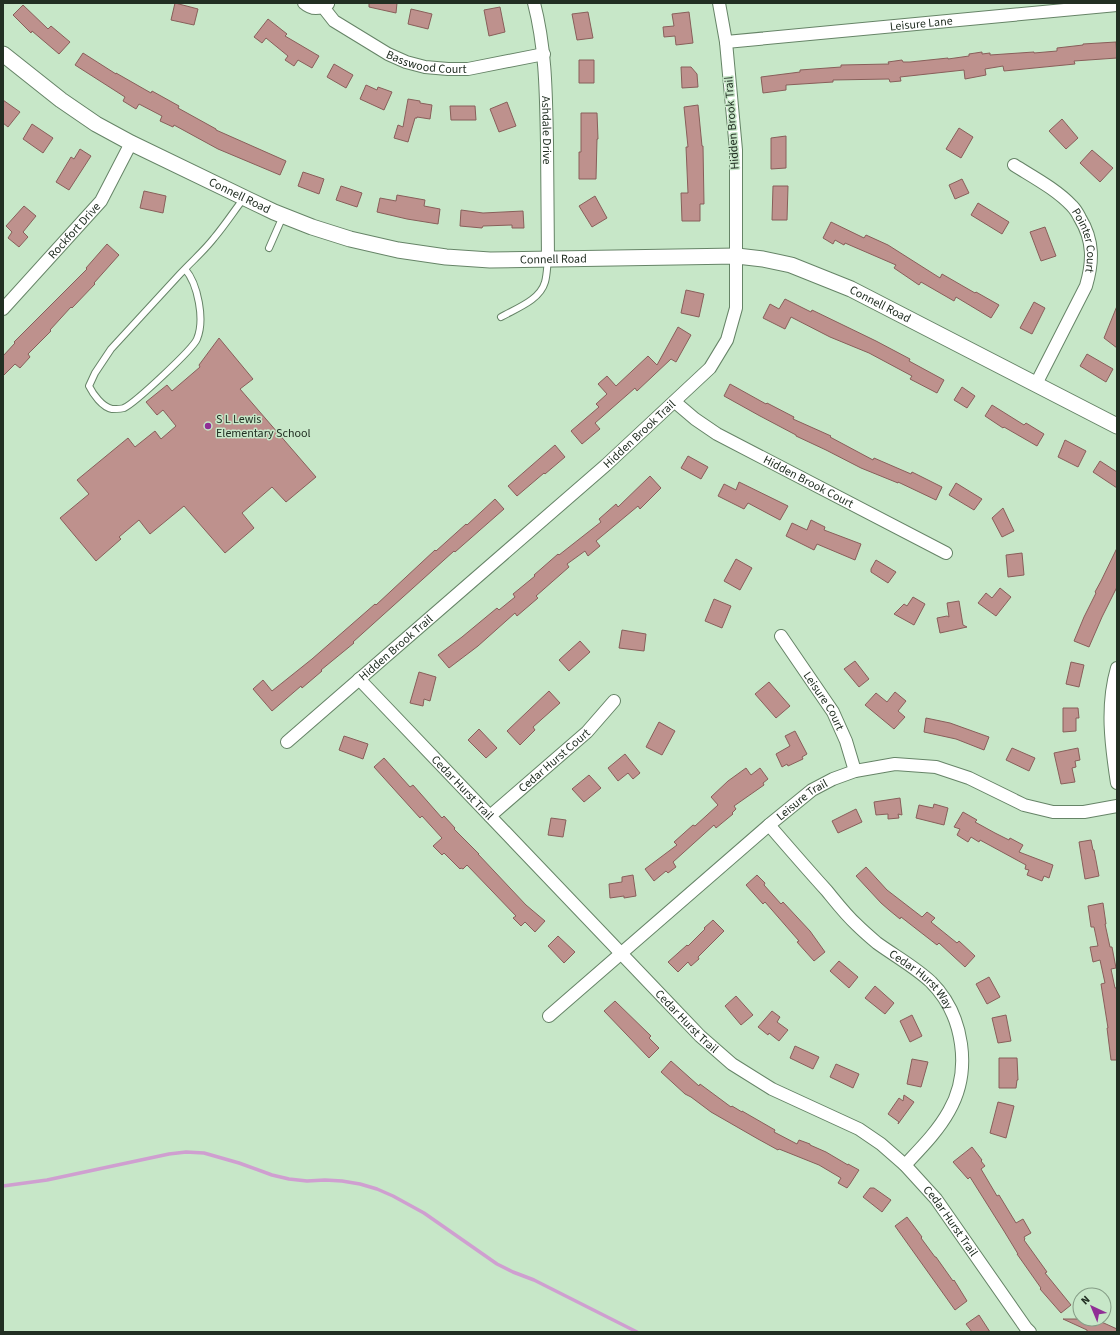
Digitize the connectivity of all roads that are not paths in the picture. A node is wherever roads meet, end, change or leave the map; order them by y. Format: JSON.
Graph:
{"nodes":[{"id":1,"x":304,"y":3,"type":"edge"},
{"id":2,"x":534,"y":3,"type":"edge"},
{"id":3,"x":719,"y":3,"type":"edge"},
{"id":4,"x":326,"y":5,"type":"edge"},
{"id":5,"x":1117,"y":5,"type":"edge"},
{"id":6,"x":726,"y":42,"type":"junction"},
{"id":7,"x":3,"y":54,"type":"edge"},
{"id":8,"x":544,"y":54,"type":"junction"},
{"id":9,"x":131,"y":143,"type":"junction"},
{"id":10,"x":1014,"y":165,"type":"dead end"},
{"id":11,"x":244,"y":198,"type":"junction"},
{"id":12,"x":283,"y":216,"type":"junction"},
{"id":13,"x":269,"y":248,"type":"dead end"},
{"id":14,"x":737,"y":256,"type":"junction"},
{"id":15,"x":548,"y":259,"type":"junction"},
{"id":16,"x":184,"y":269,"type":"junction"},
{"id":17,"x":3,"y":309,"type":"edge"},
{"id":18,"x":501,"y":317,"type":"dead end"},
{"id":19,"x":1036,"y":384,"type":"junction"},
{"id":20,"x":675,"y":402,"type":"junction"},
{"id":21,"x":1117,"y":426,"type":"edge"},
{"id":22,"x":946,"y":553,"type":"dead end"},
{"id":23,"x":781,"y":636,"type":"dead end"},
{"id":24,"x":1117,"y":668,"type":"edge"},
{"id":25,"x":359,"y":679,"type":"junction"},
{"id":26,"x":614,"y":701,"type":"dead end"},
{"id":27,"x":287,"y":742,"type":"dead end"},
{"id":28,"x":855,"y":771,"type":"junction"},
{"id":29,"x":1117,"y":783,"type":"edge"},
{"id":30,"x":1117,"y":806,"type":"edge"},
{"id":31,"x":490,"y":816,"type":"junction"},
{"id":32,"x":769,"y":825,"type":"junction"},
{"id":33,"x":621,"y":953,"type":"junction"},
{"id":34,"x":549,"y":1016,"type":"dead end"},
{"id":35,"x":906,"y":1165,"type":"junction"},
{"id":36,"x":1030,"y":1332,"type":"edge"}],
"edges":[{"from":1,"to":4,"type":"street"},
{"from":2,"to":8,"type":"street","name":"Ashdale Drive"},
{"from":3,"to":6,"type":"street","name":"Hidden Brook Trail"},
{"from":4,"to":8,"type":"street","name":"Basswood Court"},
{"from":5,"to":6,"type":"street","name":"Leisure Lane"},
{"from":6,"to":14,"type":"street","name":"Hidden Brook Trail"},
{"from":7,"to":9,"type":"street","name":"Connell Road"},
{"from":8,"to":15,"type":"street","name":"Ashdale Drive"},
{"from":9,"to":11,"type":"street","name":"Connell Road"},
{"from":9,"to":17,"type":"street","name":"Rockfort Drive"},
{"from":10,"to":19,"type":"street","name":"Pointer Court"},
{"from":11,"to":12,"type":"street","name":"Connell Road"},
{"from":11,"to":16,"type":"lane"},
{"from":12,"to":13,"type":"lane"},
{"from":12,"to":15,"type":"street","name":"Connell Road"},
{"from":14,"to":15,"type":"street","name":"Connell Road"},
{"from":14,"to":19,"type":"street","name":"Connell Road"},
{"from":14,"to":20,"type":"street","name":"Hidden Brook Trail"},
{"from":15,"to":18,"type":"lane"},
{"from":16,"to":16,"type":"lane"},
{"from":19,"to":21,"type":"street","name":"Connell Road"},
{"from":20,"to":22,"type":"street","name":"Hidden Brook Court"},
{"from":20,"to":25,"type":"street","name":"Hidden Brook Trail"},
{"from":23,"to":28,"type":"street","name":"Leisure Court"},
{"from":24,"to":29,"type":"street"},
{"from":25,"to":27,"type":"street","name":"Hidden Brook Trail"},
{"from":25,"to":31,"type":"street","name":"Cedar Hurst Trail"},
{"from":26,"to":31,"type":"street","name":"Cedar Hurst Court"},
{"from":28,"to":30,"type":"street","name":"Leisure Trail"},
{"from":28,"to":32,"type":"street","name":"Leisure Trail"},
{"from":31,"to":33,"type":"street","name":"Cedar Hurst Trail"},
{"from":32,"to":33,"type":"street","name":"Leisure Trail"},
{"from":32,"to":35,"type":"street","name":"Cedar Hurst Way"},
{"from":33,"to":34,"type":"street","name":"Leisure Trail"},
{"from":33,"to":35,"type":"street","name":"Cedar Hurst Trail"},
{"from":35,"to":36,"type":"street","name":"Cedar Hurst Trail"}]}
